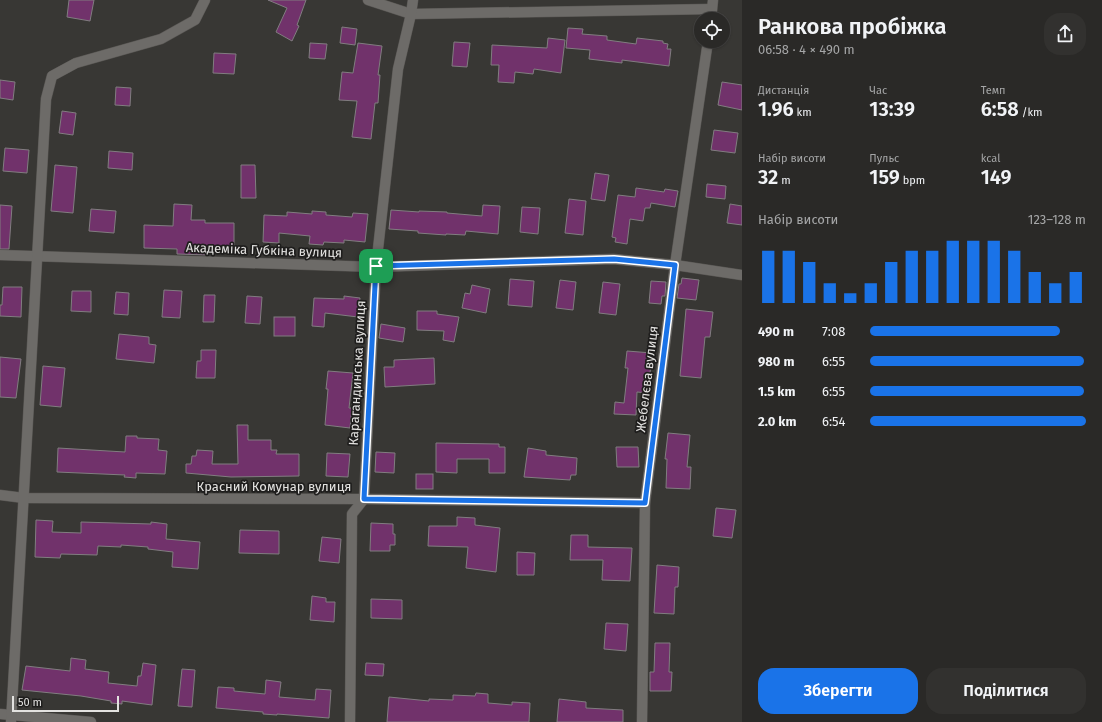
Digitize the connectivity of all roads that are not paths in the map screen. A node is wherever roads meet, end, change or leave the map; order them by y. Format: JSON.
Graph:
{"nodes":[{"id":1,"x":205,"y":0,"type":"edge"},
{"id":2,"x":368,"y":0,"type":"edge"},
{"id":3,"x":413,"y":0,"type":"edge"},
{"id":4,"x":712,"y":9,"type":"edge"},
{"id":5,"x":411,"y":14,"type":"junction"},
{"id":6,"x":707,"y":48,"type":"edge"},
{"id":7,"x":0,"y":254,"type":"edge"},
{"id":8,"x":37,"y":256,"type":"junction"},
{"id":9,"x":675,"y":265,"type":"junction"},
{"id":10,"x":376,"y":266,"type":"junction"},
{"id":11,"x":742,"y":275,"type":"edge"},
{"id":12,"x":0,"y":495,"type":"edge"},
{"id":13,"x":24,"y":498,"type":"junction"},
{"id":14,"x":364,"y":499,"type":"junction"},
{"id":15,"x":645,"y":503,"type":"junction"},
{"id":16,"x":0,"y":714,"type":"edge"},
{"id":17,"x":11,"y":719,"type":"edge"},
{"id":18,"x":91,"y":722,"type":"edge"},
{"id":19,"x":350,"y":722,"type":"edge"},
{"id":20,"x":642,"y":722,"type":"edge"}],
"edges":[{"from":1,"to":8,"type":"street"},
{"from":2,"to":5,"type":"street"},
{"from":3,"to":5,"type":"street","name":"Карагандинська вулиця"},
{"from":4,"to":5,"type":"street"},
{"from":5,"to":10,"type":"street","name":"Карагандинська вулиця"},
{"from":6,"to":9,"type":"street","name":"Жебелєва вулиця"},
{"from":7,"to":8,"type":"street","name":"Академіка Губкіна вулиця"},
{"from":8,"to":10,"type":"street","name":"Академіка Губкіна вулиця"},
{"from":8,"to":13,"type":"street"},
{"from":9,"to":10,"type":"street","name":"Академіка Губкіна вулиця"},
{"from":9,"to":11,"type":"street","name":"Академіка Губкіна вулиця"},
{"from":9,"to":15,"type":"street","name":"Жебелєва вулиця"},
{"from":10,"to":14,"type":"street","name":"Карагандинська вулиця"},
{"from":12,"to":13,"type":"street","name":"Красний Комунар вулиця"},
{"from":13,"to":14,"type":"street","name":"Красний Комунар вулиця"},
{"from":13,"to":17,"type":"street"},
{"from":14,"to":15,"type":"street","name":"Красний Комунар вулиця"},
{"from":14,"to":19,"type":"street"},
{"from":15,"to":20,"type":"street","name":"Жебелєва вулиця"},
{"from":16,"to":17,"type":"street"},
{"from":17,"to":18,"type":"street"}]}
